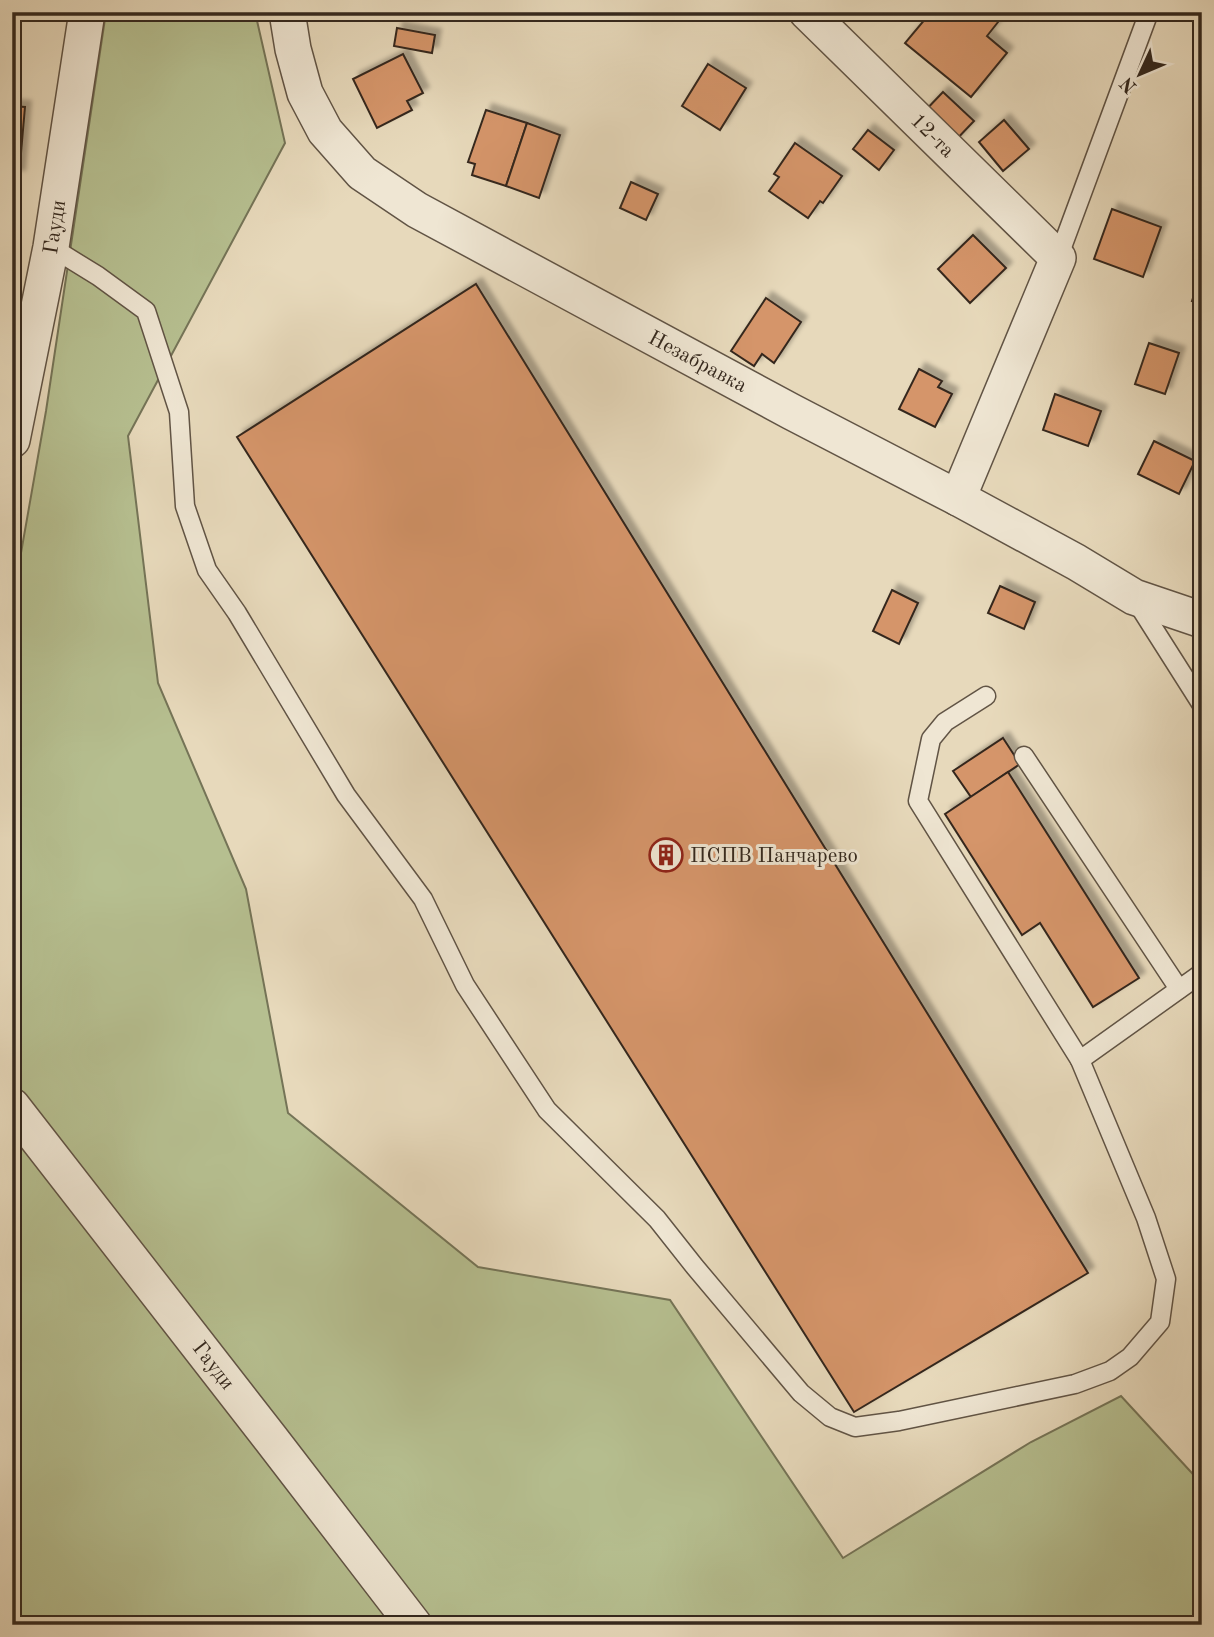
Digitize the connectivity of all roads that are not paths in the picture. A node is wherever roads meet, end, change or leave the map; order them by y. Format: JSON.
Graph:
{"nodes":[{"id":1,"x":87,"y":12,"type":"edge"},
{"id":2,"x":287,"y":12,"type":"edge"},
{"id":3,"x":807,"y":12,"type":"edge"},
{"id":4,"x":1149,"y":12,"type":"edge"},
{"id":5,"x":51,"y":247,"type":"junction"},
{"id":6,"x":1058,"y":258,"type":"junction"},
{"id":7,"x":12,"y":440,"type":"edge"},
{"id":8,"x":958,"y":498,"type":"junction"},
{"id":9,"x":1134,"y":597,"type":"junction"},
{"id":10,"x":1202,"y":620,"type":"edge"},
{"id":11,"x":986,"y":696,"type":"dead end"},
{"id":12,"x":1202,"y":705,"type":"edge"},
{"id":13,"x":1024,"y":756,"type":"dead end"},
{"id":14,"x":1202,"y":973,"type":"edge"},
{"id":15,"x":1179,"y":989,"type":"junction"},
{"id":16,"x":1080,"y":1060,"type":"junction"},
{"id":17,"x":12,"y":1105,"type":"edge"},
{"id":18,"x":414,"y":1625,"type":"edge"}],
"edges":[{"from":1,"to":5,"type":"street","name":"Гауди"},
{"from":2,"to":8,"type":"street","name":"Незабравка"},
{"from":3,"to":6,"type":"street","name":"12-та"},
{"from":4,"to":6,"type":"lane"},
{"from":5,"to":7,"type":"street","name":"Гауди"},
{"from":5,"to":16,"type":"lane"},
{"from":6,"to":8,"type":"street"},
{"from":8,"to":9,"type":"street","name":"Незабравка"},
{"from":9,"to":10,"type":"street","name":"Незабравка"},
{"from":9,"to":12,"type":"lane"},
{"from":11,"to":16,"type":"lane"},
{"from":13,"to":15,"type":"lane"},
{"from":14,"to":15,"type":"lane"},
{"from":15,"to":16,"type":"lane"},
{"from":17,"to":18,"type":"street","name":"Гауди"}]}
